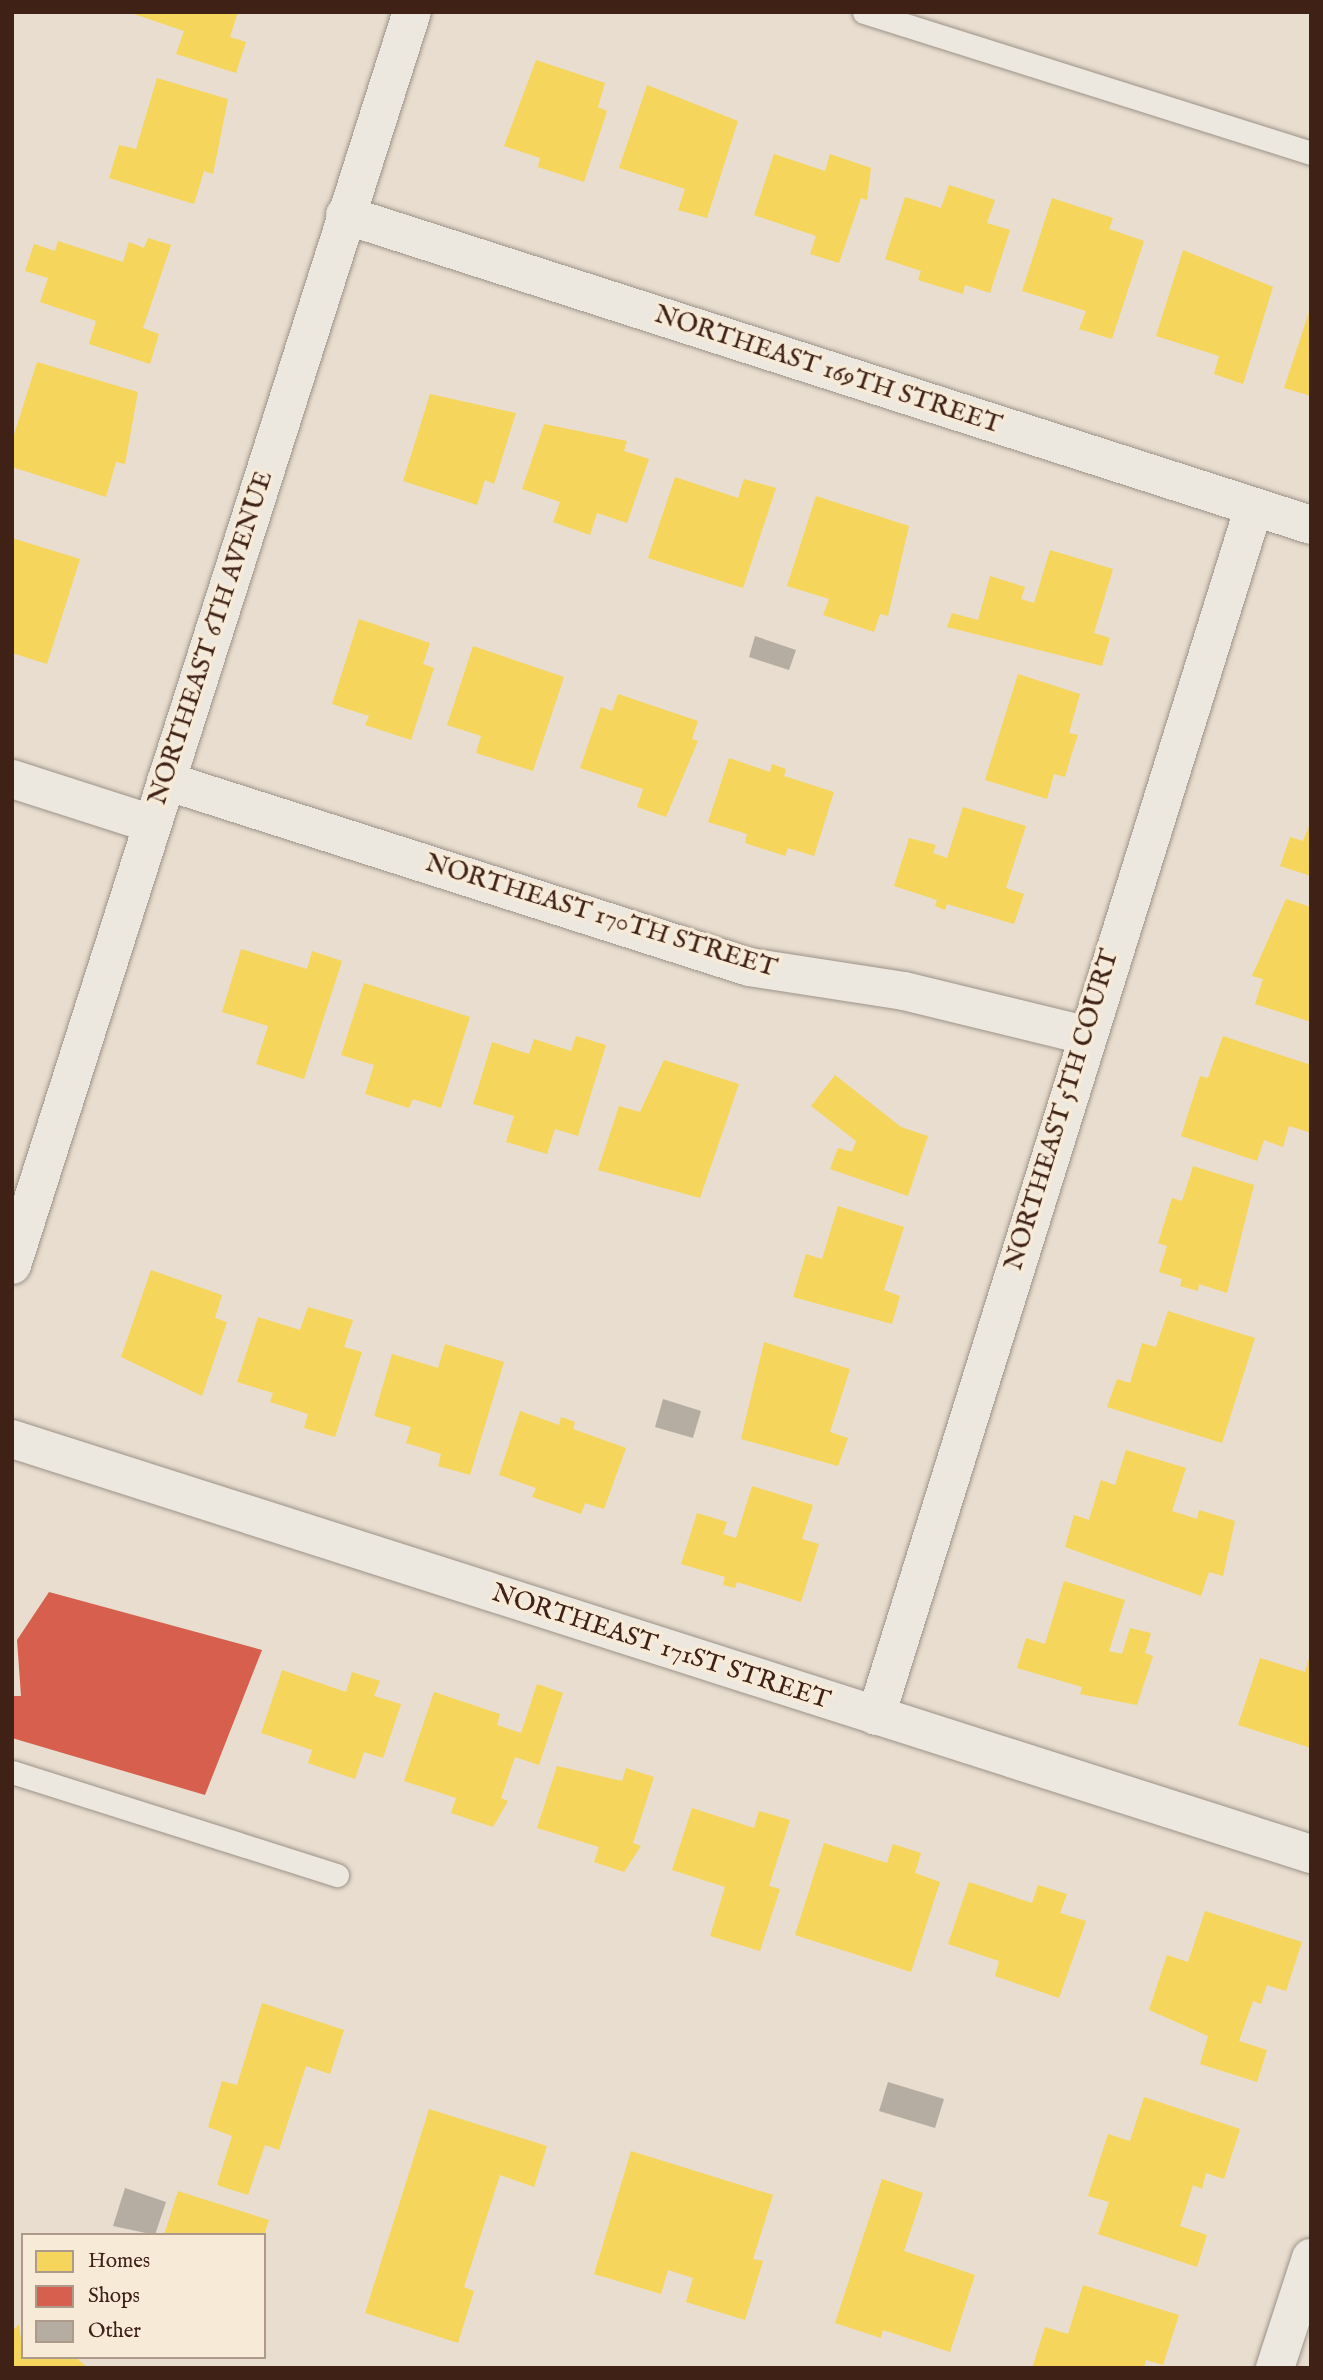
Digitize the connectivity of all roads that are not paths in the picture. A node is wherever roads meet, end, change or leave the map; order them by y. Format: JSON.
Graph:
{"nodes":[{"id":1,"x":412,"y":12,"type":"edge"},
{"id":2,"x":864,"y":12,"type":"edge"},
{"id":3,"x":1311,"y":153,"type":"edge"},
{"id":4,"x":345,"y":215,"type":"junction"},
{"id":5,"x":1254,"y":507,"type":"junction"},
{"id":6,"x":1311,"y":525,"type":"edge"},
{"id":7,"x":12,"y":779,"type":"edge"},
{"id":8,"x":166,"y":780,"type":"junction"},
{"id":9,"x":152,"y":824,"type":"junction"},
{"id":10,"x":1084,"y":1034,"type":"junction"},
{"id":11,"x":12,"y":1265,"type":"edge"},
{"id":12,"x":12,"y":1439,"type":"edge"},
{"id":13,"x":876,"y":1716,"type":"junction"},
{"id":14,"x":12,"y":1772,"type":"edge"},
{"id":15,"x":1311,"y":1854,"type":"edge"},
{"id":16,"x":337,"y":1875,"type":"dead end"},
{"id":17,"x":1311,"y":2258,"type":"edge"},
{"id":18,"x":1275,"y":2368,"type":"edge"}],
"edges":[{"from":1,"to":4,"type":"street","name":"NORTHEAST 6TH AVENUE"},
{"from":2,"to":3,"type":"lane"},
{"from":4,"to":5,"type":"street","name":"NORTHEAST 169TH STREET"},
{"from":4,"to":8,"type":"street","name":"NORTHEAST 6TH AVENUE"},
{"from":5,"to":6,"type":"street","name":"NORTHEAST 169TH STREET"},
{"from":5,"to":10,"type":"street","name":"NORTHEAST 5TH COURT"},
{"from":7,"to":9,"type":"street"},
{"from":8,"to":9,"type":"street","name":"NORTHEAST 6TH AVENUE"},
{"from":8,"to":10,"type":"street","name":"NORTHEAST 170TH STREET"},
{"from":9,"to":11,"type":"street","name":"NORTHEAST 6TH AVENUE"},
{"from":10,"to":13,"type":"street","name":"NORTHEAST 5TH COURT"},
{"from":12,"to":13,"type":"street","name":"NORTHEAST 171ST STREET"},
{"from":13,"to":15,"type":"street","name":"NORTHEAST 171ST STREET"},
{"from":14,"to":16,"type":"lane"},
{"from":17,"to":18,"type":"street"}]}
